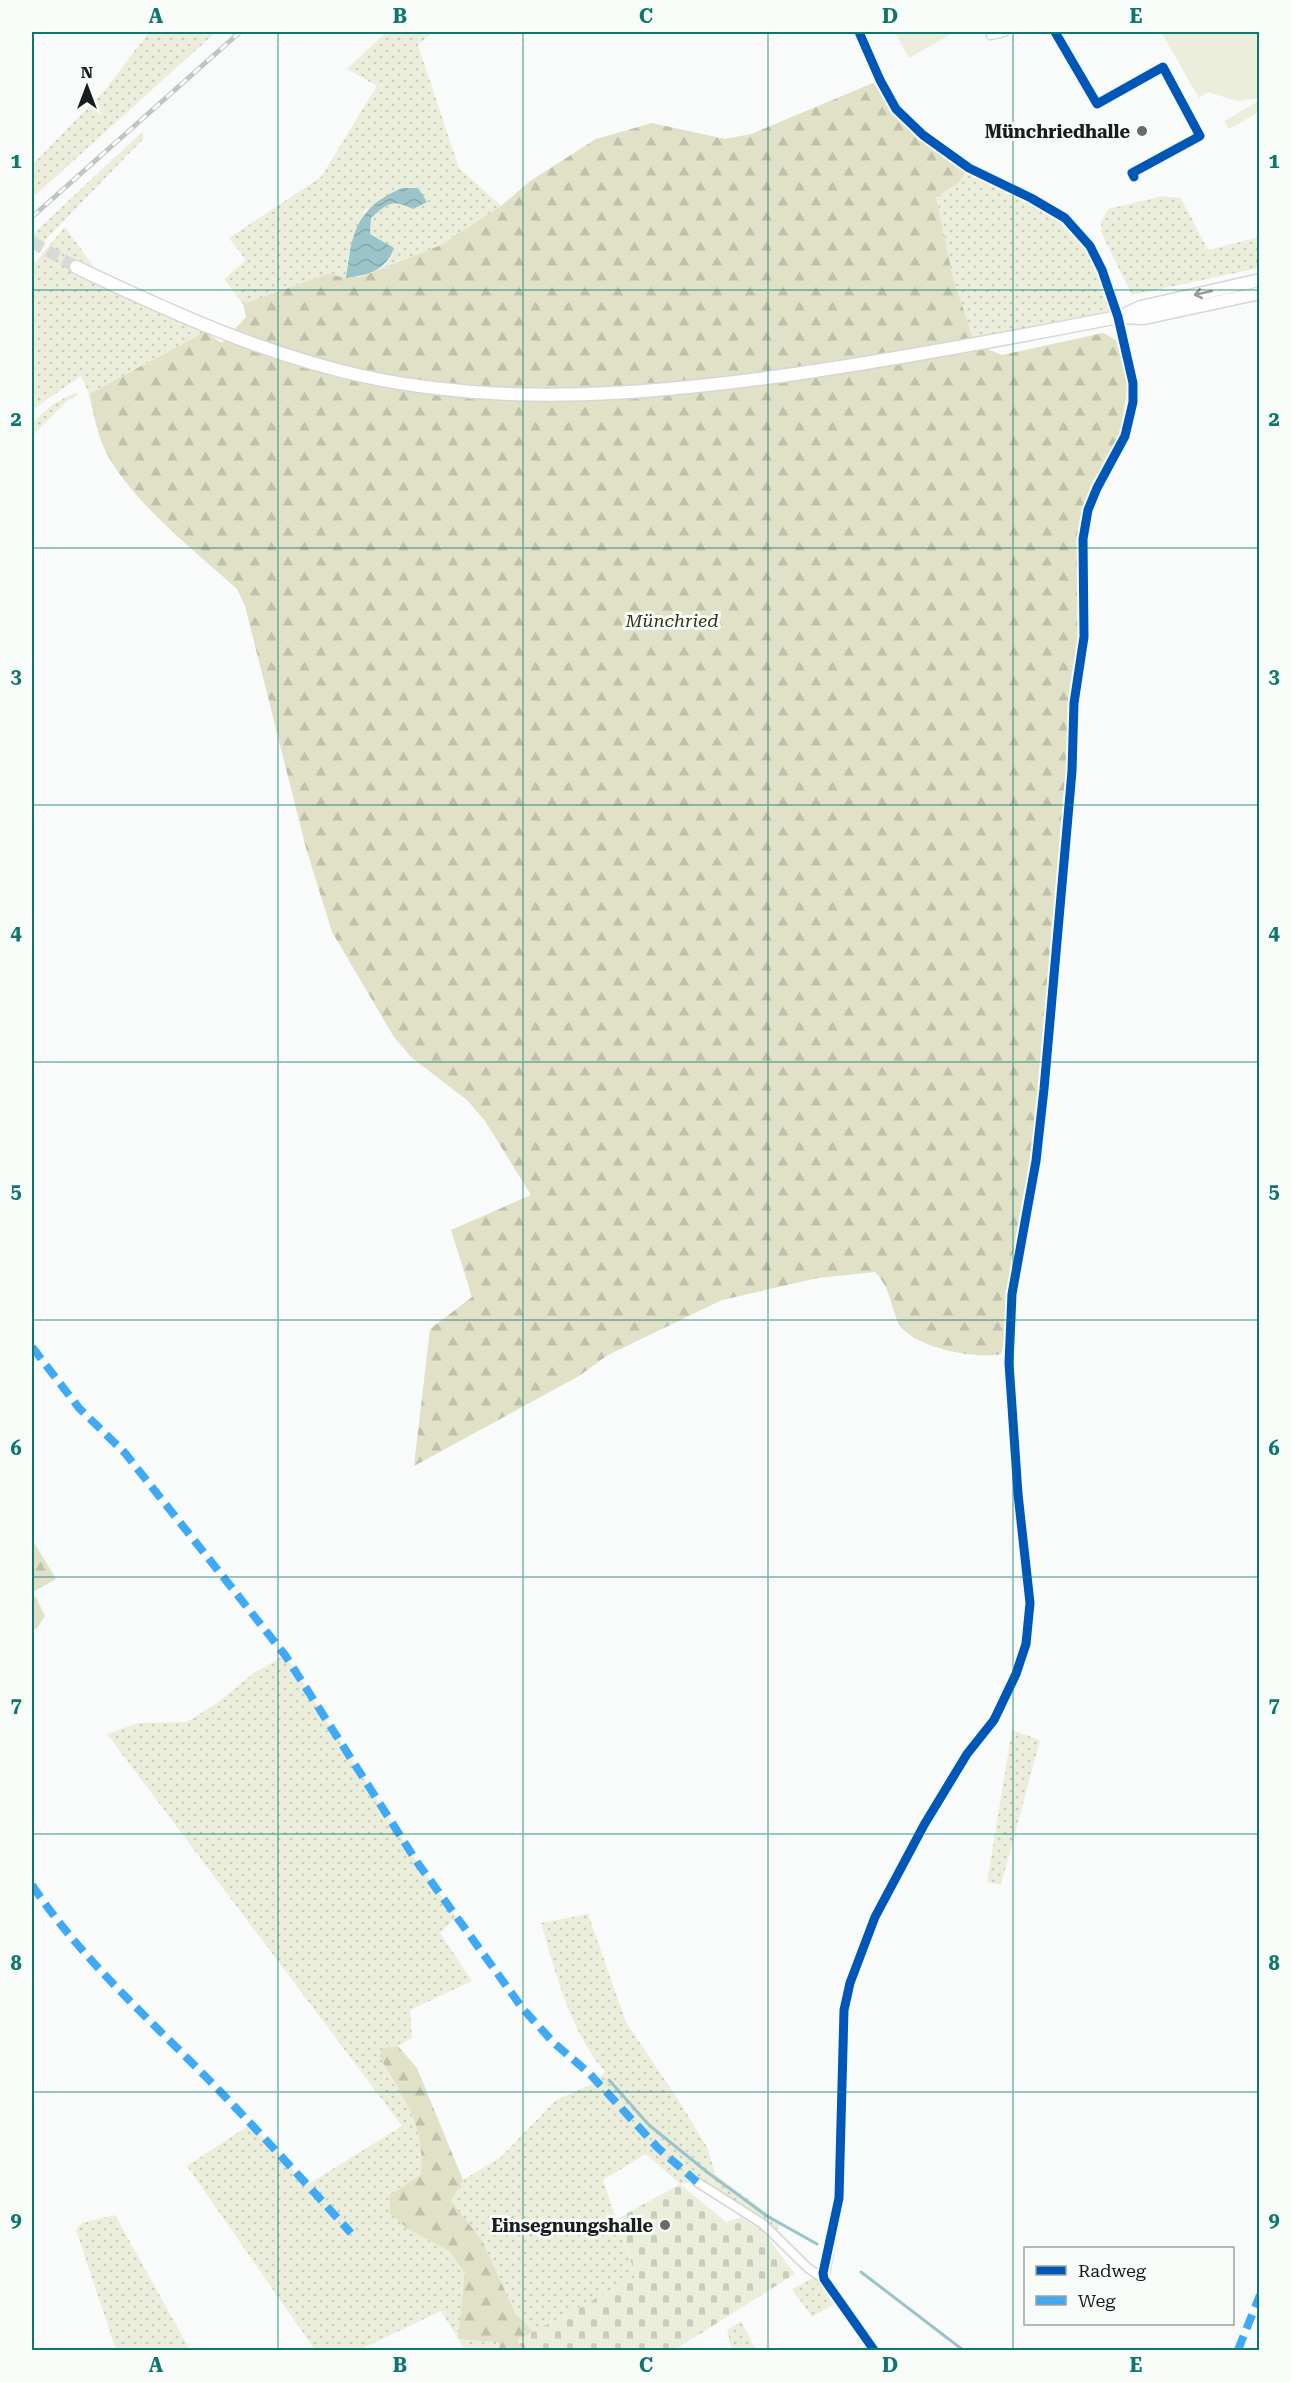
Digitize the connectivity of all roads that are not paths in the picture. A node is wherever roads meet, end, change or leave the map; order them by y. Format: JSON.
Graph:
{"nodes":[{"id":1,"x":859,"y":32,"type":"edge"},
{"id":2,"x":1004,"y":32,"type":"edge"},
{"id":3,"x":1055,"y":32,"type":"edge"},
{"id":4,"x":991,"y":35,"type":"dead end"},
{"id":5,"x":1134,"y":177,"type":"dead end"},
{"id":6,"x":76,"y":267,"type":"tunnel mouth"},
{"id":7,"x":1260,"y":279,"type":"edge"},
{"id":8,"x":1260,"y":293,"type":"edge"},
{"id":9,"x":1118,"y":317,"type":"junction"},
{"id":10,"x":697,"y":2182,"type":"dead end"},
{"id":11,"x":822,"y":2275,"type":"junction"},
{"id":12,"x":874,"y":2350,"type":"edge"}],
"edges":[{"from":1,"to":9,"type":"street"},
{"from":2,"to":4,"type":"street"},
{"from":3,"to":5,"type":"street"},
{"from":6,"to":9,"type":"main road"},
{"from":7,"to":9,"type":"main road","one_way":true},
{"from":8,"to":9,"type":"main road"},
{"from":9,"to":11,"type":"street"},
{"from":10,"to":11,"type":"street"},
{"from":11,"to":12,"type":"street"}]}
